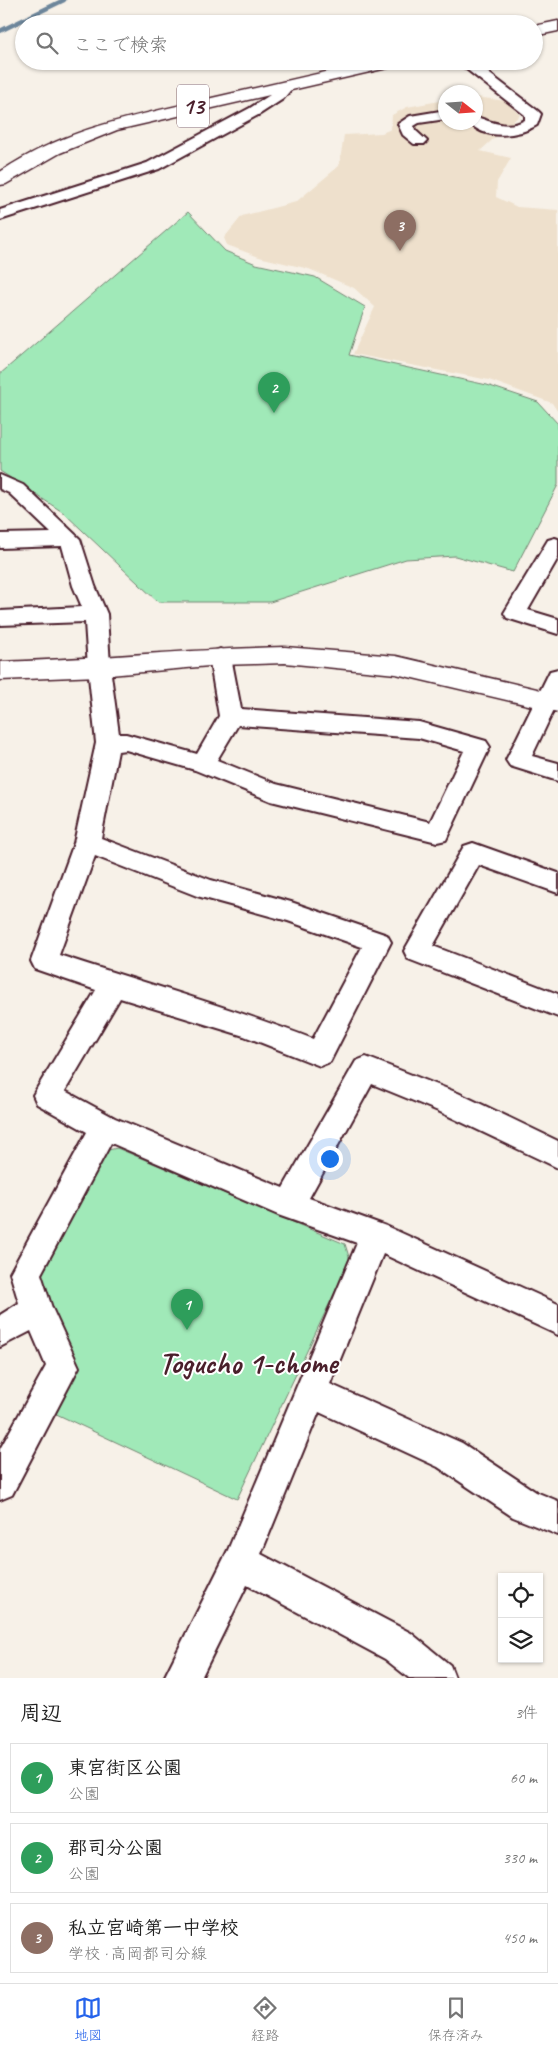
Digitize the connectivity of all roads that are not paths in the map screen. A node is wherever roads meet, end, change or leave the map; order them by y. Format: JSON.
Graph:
{"nodes":[{"id":1,"x":558,"y":26,"type":"edge"},
{"id":2,"x":543,"y":29,"type":"edge"},
{"id":3,"x":357,"y":70,"type":"edge"},
{"id":4,"x":475,"y":70,"type":"edge"},
{"id":5,"x":287,"y":86,"type":"junction"},
{"id":6,"x":438,"y":115,"type":"edge"},
{"id":7,"x":483,"y":124,"type":"edge"},
{"id":8,"x":419,"y":141,"type":"dead end"},
{"id":9,"x":0,"y":180,"type":"edge"},
{"id":10,"x":0,"y":215,"type":"edge"},
{"id":11,"x":0,"y":481,"type":"edge"},
{"id":12,"x":70,"y":539,"type":"junction"},
{"id":13,"x":0,"y":541,"type":"edge"},
{"id":14,"x":558,"y":546,"type":"edge"},
{"id":15,"x":96,"y":614,"type":"junction"},
{"id":16,"x":0,"y":618,"type":"edge"},
{"id":17,"x":558,"y":627,"type":"edge"},
{"id":18,"x":220,"y":657,"type":"junction"},
{"id":19,"x":99,"y":667,"type":"junction"},
{"id":20,"x":0,"y":671,"type":"edge"},
{"id":21,"x":558,"y":677,"type":"edge"},
{"id":22,"x":552,"y":702,"type":"edge"},
{"id":23,"x":231,"y":716,"type":"junction"},
{"id":24,"x":108,"y":743,"type":"junction"},
{"id":25,"x":203,"y":764,"type":"junction"},
{"id":26,"x":558,"y":772,"type":"edge"},
{"id":27,"x":87,"y":843,"type":"junction"},
{"id":28,"x":558,"y":883,"type":"edge"},
{"id":29,"x":114,"y":984,"type":"junction"},
{"id":30,"x":558,"y":1006,"type":"edge"},
{"id":31,"x":105,"y":1127,"type":"junction"},
{"id":32,"x":558,"y":1155,"type":"edge"},
{"id":33,"x":289,"y":1205,"type":"junction"},
{"id":34,"x":374,"y":1236,"type":"junction"},
{"id":35,"x":37,"y":1310,"type":"junction"},
{"id":36,"x":558,"y":1320,"type":"edge"},
{"id":37,"x":0,"y":1332,"type":"edge"},
{"id":38,"x":310,"y":1391,"type":"junction"},
{"id":39,"x":0,"y":1483,"type":"edge"},
{"id":40,"x":558,"y":1518,"type":"edge"},
{"id":41,"x":240,"y":1562,"type":"junction"},
{"id":42,"x":182,"y":1678,"type":"edge"},
{"id":43,"x":437,"y":1678,"type":"edge"}],
"edges":[{"from":1,"to":2,"type":"main road"},
{"from":3,"to":5,"type":"main road","number":"13"},
{"from":4,"to":7,"type":"street"},
{"from":5,"to":9,"type":"main road","number":"13"},
{"from":5,"to":10,"type":"street"},
{"from":6,"to":8,"type":"street"},
{"from":11,"to":12,"type":"street"},
{"from":12,"to":13,"type":"street"},
{"from":12,"to":15,"type":"street"},
{"from":14,"to":17,"type":"street"},
{"from":15,"to":16,"type":"street"},
{"from":15,"to":19,"type":"street"},
{"from":18,"to":19,"type":"main road"},
{"from":18,"to":22,"type":"main road"},
{"from":18,"to":23,"type":"street"},
{"from":19,"to":20,"type":"main road"},
{"from":19,"to":24,"type":"street"},
{"from":21,"to":22,"type":"street"},
{"from":22,"to":26,"type":"street"},
{"from":23,"to":25,"type":"street"},
{"from":23,"to":25,"type":"street"},
{"from":24,"to":25,"type":"street"},
{"from":24,"to":27,"type":"street"},
{"from":27,"to":29,"type":"street"},
{"from":27,"to":29,"type":"street"},
{"from":28,"to":30,"type":"street"},
{"from":29,"to":31,"type":"street"},
{"from":31,"to":33,"type":"street"},
{"from":31,"to":35,"type":"street"},
{"from":32,"to":33,"type":"street"},
{"from":33,"to":34,"type":"street"},
{"from":34,"to":36,"type":"street"},
{"from":34,"to":38,"type":"street"},
{"from":35,"to":37,"type":"street"},
{"from":35,"to":39,"type":"street"},
{"from":38,"to":40,"type":"street"},
{"from":38,"to":41,"type":"street"},
{"from":41,"to":42,"type":"street"},
{"from":41,"to":43,"type":"street"}]}
